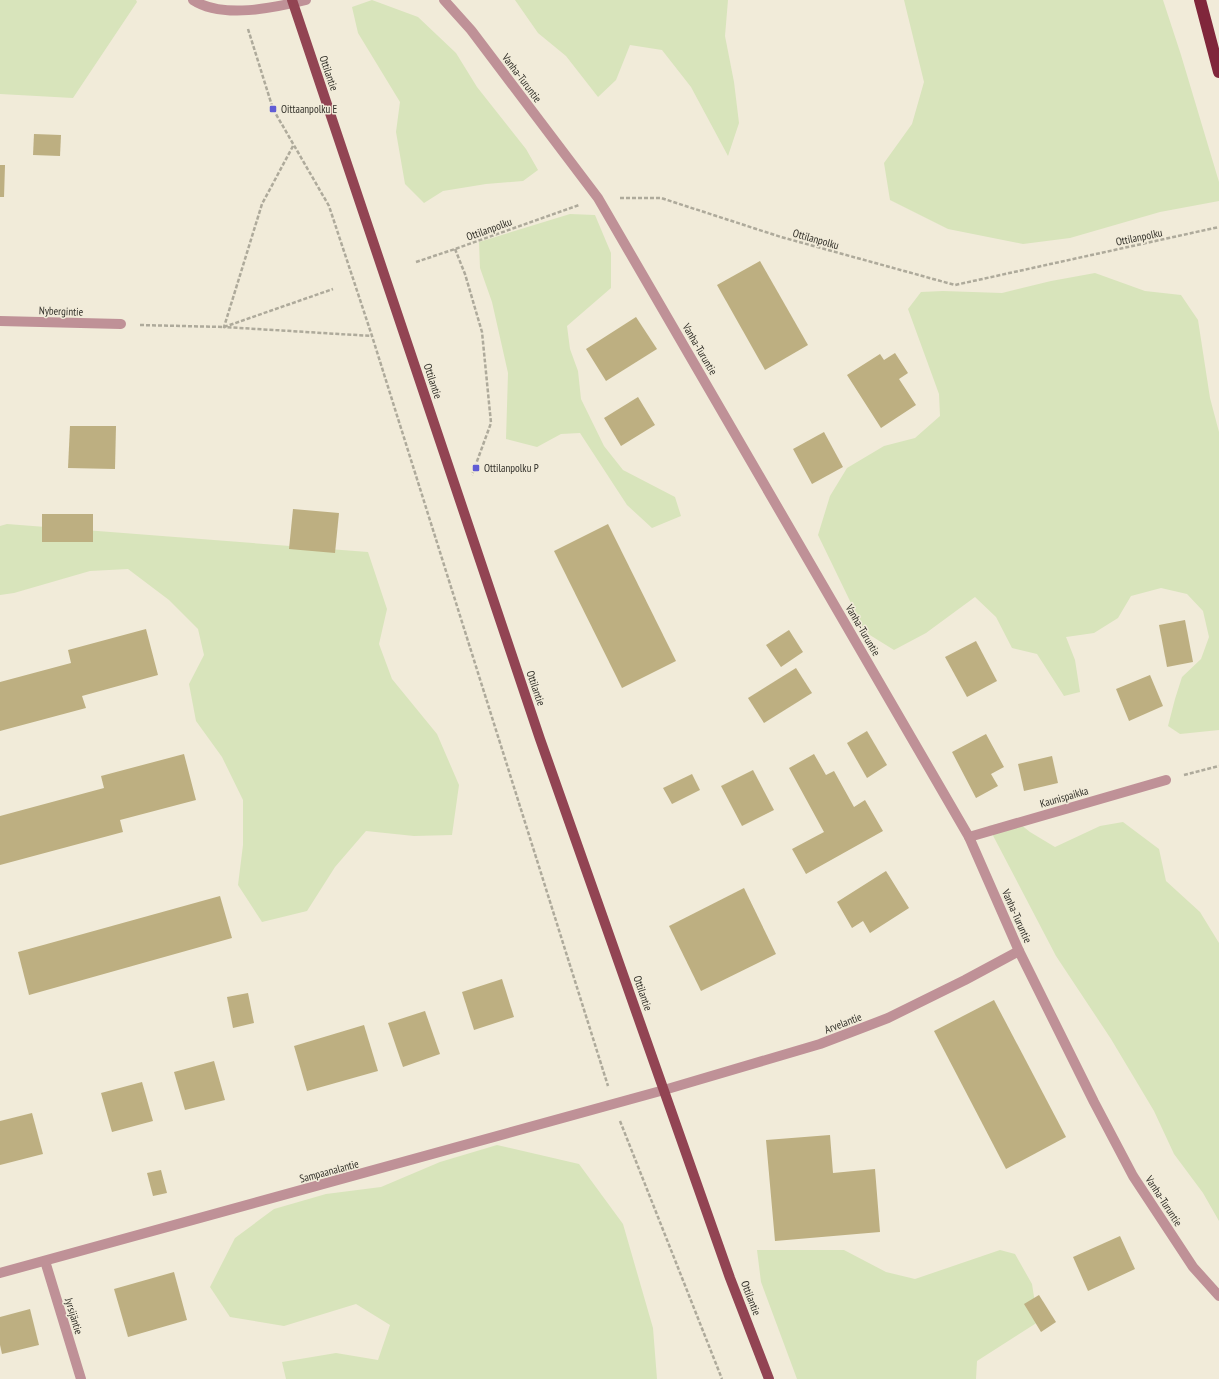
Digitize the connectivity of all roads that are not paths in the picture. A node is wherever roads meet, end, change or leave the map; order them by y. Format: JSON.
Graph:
{"nodes":[{"id":1,"x":193,"y":0,"type":"edge"},
{"id":2,"x":306,"y":0,"type":"edge"},
{"id":3,"x":444,"y":0,"type":"edge"},
{"id":4,"x":1200,"y":0,"type":"edge"},
{"id":5,"x":292,"y":2,"type":"edge"},
{"id":6,"x":1219,"y":72,"type":"edge"},
{"id":7,"x":0,"y":321,"type":"edge"},
{"id":8,"x":121,"y":324,"type":"road end"},
{"id":9,"x":1166,"y":780,"type":"road end"},
{"id":10,"x":969,"y":837,"type":"junction"},
{"id":11,"x":1019,"y":951,"type":"junction"},
{"id":12,"x":664,"y":1090,"type":"junction"},
{"id":13,"x":45,"y":1261,"type":"junction"},
{"id":14,"x":0,"y":1273,"type":"edge"},
{"id":15,"x":1219,"y":1296,"type":"edge"},
{"id":16,"x":81,"y":1379,"type":"edge"},
{"id":17,"x":768,"y":1379,"type":"edge"}],
"edges":[{"from":1,"to":5,"type":"street"},
{"from":2,"to":5,"type":"street"},
{"from":3,"to":10,"type":"street","name":"Vanha-Turuntie"},
{"from":4,"to":6,"type":"highway"},
{"from":5,"to":12,"type":"main road","name":"Ottilantie"},
{"from":7,"to":8,"type":"street","name":"Nybergintie"},
{"from":9,"to":10,"type":"street","name":"Kaunispaikka"},
{"from":10,"to":11,"type":"street","name":"Vanha-Turuntie"},
{"from":11,"to":12,"type":"street","name":"Arvelantie"},
{"from":11,"to":15,"type":"street","name":"Vanha-Turuntie"},
{"from":12,"to":13,"type":"street","name":"Sampaanalantie"},
{"from":12,"to":17,"type":"main road","name":"Ottilantie"},
{"from":13,"to":14,"type":"street","name":"Sampaanalantie"},
{"from":13,"to":16,"type":"street","name":"Jyrsijäntie"}]}
